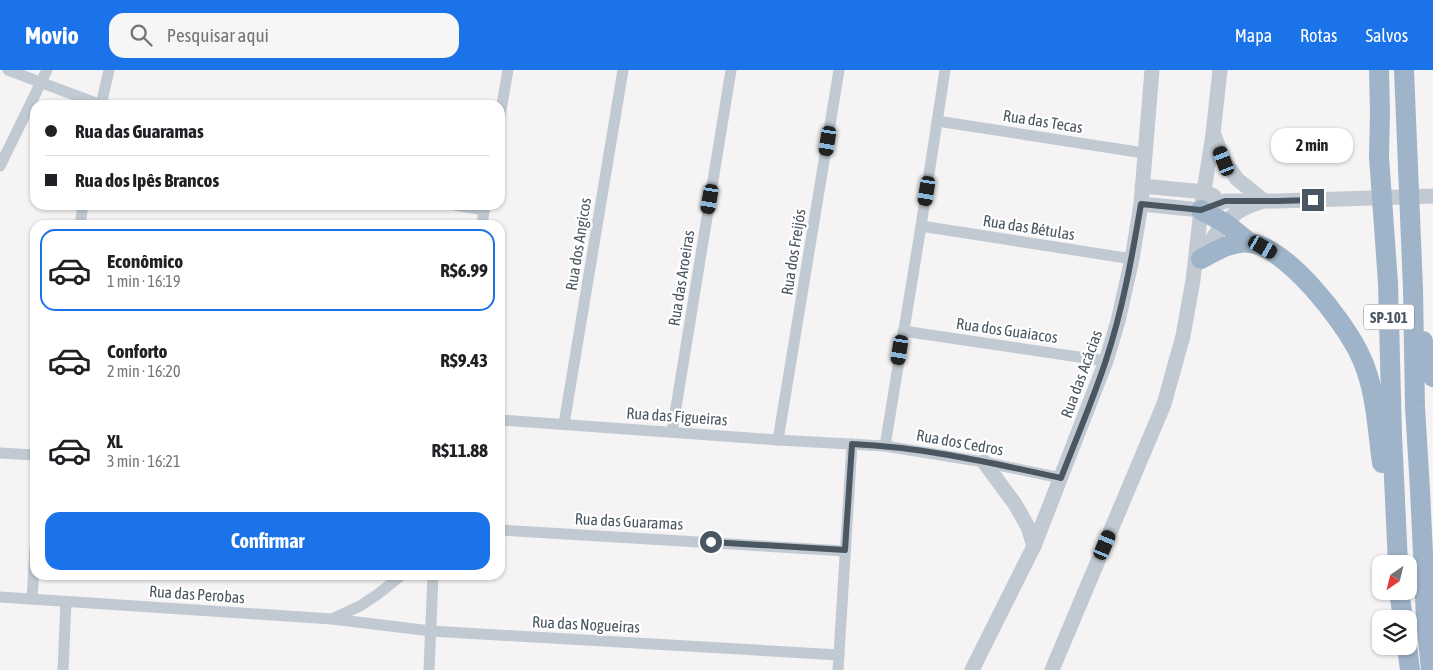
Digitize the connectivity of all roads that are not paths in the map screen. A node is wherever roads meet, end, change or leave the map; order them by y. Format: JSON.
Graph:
{"nodes":[{"id":1,"x":8,"y":70,"type":"edge"},
{"id":2,"x":47,"y":70,"type":"edge"},
{"id":3,"x":109,"y":70,"type":"edge"},
{"id":4,"x":505,"y":70,"type":"edge"},
{"id":5,"x":623,"y":70,"type":"edge"},
{"id":6,"x":731,"y":70,"type":"edge"},
{"id":7,"x":839,"y":70,"type":"edge"},
{"id":8,"x":945,"y":70,"type":"edge"},
{"id":9,"x":1152,"y":70,"type":"edge"},
{"id":10,"x":1220,"y":70,"type":"edge"},
{"id":11,"x":1365,"y":70,"type":"edge"},
{"id":12,"x":1379,"y":70,"type":"edge"},
{"id":13,"x":1404,"y":70,"type":"edge"},
{"id":14,"x":42,"y":83,"type":"junction"},
{"id":15,"x":33,"y":100,"type":"edge"},
{"id":16,"x":88,"y":100,"type":"edge"},
{"id":17,"x":102,"y":100,"type":"edge"},
{"id":18,"x":502,"y":100,"type":"edge"},
{"id":19,"x":30,"y":107,"type":"edge"},
{"id":20,"x":937,"y":121,"type":"junction"},
{"id":21,"x":1213,"y":134,"type":"junction"},
{"id":22,"x":1144,"y":153,"type":"junction"},
{"id":23,"x":1379,"y":157,"type":"junction"},
{"id":24,"x":0,"y":166,"type":"edge"},
{"id":25,"x":1142,"y":186,"type":"junction"},
{"id":26,"x":1433,"y":196,"type":"edge"},
{"id":27,"x":1203,"y":201,"type":"junction"},
{"id":28,"x":1264,"y":201,"type":"junction"},
{"id":29,"x":1141,"y":204,"type":"junction"},
{"id":30,"x":1225,"y":223,"type":"junction"},
{"id":31,"x":921,"y":226,"type":"junction"},
{"id":32,"x":1250,"y":243,"type":"junction"},
{"id":33,"x":1201,"y":259,"type":"junction"},
{"id":34,"x":1132,"y":260,"type":"junction"},
{"id":35,"x":1193,"y":280,"type":"junction"},
{"id":36,"x":1413,"y":289,"type":"junction"},
{"id":37,"x":903,"y":332,"type":"junction"},
{"id":38,"x":1106,"y":361,"type":"junction"},
{"id":39,"x":1433,"y":377,"type":"edge"},
{"id":40,"x":505,"y":420,"type":"edge"},
{"id":41,"x":564,"y":424,"type":"junction"},
{"id":42,"x":672,"y":432,"type":"junction"},
{"id":43,"x":778,"y":440,"type":"junction"},
{"id":44,"x":852,"y":444,"type":"junction"},
{"id":45,"x":885,"y":446,"type":"junction"},
{"id":46,"x":0,"y":453,"type":"edge"},
{"id":47,"x":30,"y":455,"type":"edge"},
{"id":48,"x":984,"y":462,"type":"junction"},
{"id":49,"x":1061,"y":478,"type":"junction"},
{"id":50,"x":505,"y":530,"type":"edge"},
{"id":51,"x":1034,"y":546,"type":"junction"},
{"id":52,"x":845,"y":550,"type":"junction"},
{"id":53,"x":1395,"y":555,"type":"edge"},
{"id":54,"x":1396,"y":555,"type":"edge"},
{"id":55,"x":33,"y":580,"type":"edge"},
{"id":56,"x":396,"y":580,"type":"edge"},
{"id":57,"x":433,"y":580,"type":"edge"},
{"id":58,"x":0,"y":597,"type":"edge"},
{"id":59,"x":32,"y":599,"type":"junction"},
{"id":60,"x":66,"y":602,"type":"junction"},
{"id":61,"x":332,"y":619,"type":"junction"},
{"id":62,"x":432,"y":631,"type":"junction"},
{"id":63,"x":838,"y":655,"type":"junction"},
{"id":64,"x":1408,"y":655,"type":"edge"},
{"id":65,"x":63,"y":670,"type":"edge"},
{"id":66,"x":429,"y":670,"type":"edge"},
{"id":67,"x":838,"y":670,"type":"edge"},
{"id":68,"x":972,"y":670,"type":"edge"},
{"id":69,"x":1052,"y":670,"type":"edge"},
{"id":70,"x":1410,"y":670,"type":"edge"},
{"id":71,"x":1431,"y":670,"type":"edge"}],
"edges":[{"from":1,"to":14,"type":"street"},
{"from":2,"to":14,"type":"street"},
{"from":3,"to":17,"type":"street"},
{"from":4,"to":18,"type":"street"},
{"from":5,"to":41,"type":"street","name":"Rua dos Angicos"},
{"from":6,"to":42,"type":"street","name":"Rua das Aroeiras"},
{"from":7,"to":43,"type":"street","name":"Rua dos Freijós"},
{"from":8,"to":20,"type":"street"},
{"from":9,"to":22,"type":"street","name":"Rua das Acácias"},
{"from":10,"to":21,"type":"street"},
{"from":11,"to":23,"type":"highway"},
{"from":12,"to":23,"type":"highway","number":"SP-101"},
{"from":13,"to":36,"type":"highway","number":"SP-101"},
{"from":14,"to":15,"type":"street"},
{"from":14,"to":16,"type":"street"},
{"from":19,"to":24,"type":"street"},
{"from":20,"to":22,"type":"street","name":"Rua das Tecas"},
{"from":20,"to":31,"type":"street"},
{"from":21,"to":27,"type":"street"},
{"from":21,"to":28,"type":"street"},
{"from":22,"to":25,"type":"street","name":"Rua das Acácias"},
{"from":23,"to":54,"type":"highway","number":"SP-101"},
{"from":25,"to":27,"type":"street"},
{"from":25,"to":29,"type":"street","name":"Rua das Acácias"},
{"from":26,"to":28,"type":"street"},
{"from":27,"to":28,"type":"street"},
{"from":27,"to":29,"type":"street"},
{"from":27,"to":30,"type":"highway"},
{"from":27,"to":35,"type":"street"},
{"from":28,"to":30,"type":"street"},
{"from":29,"to":34,"type":"street","name":"Rua das Acácias"},
{"from":30,"to":32,"type":"highway"},
{"from":30,"to":33,"type":"street"},
{"from":31,"to":34,"type":"street","name":"Rua das Bétulas"},
{"from":31,"to":37,"type":"street"},
{"from":32,"to":33,"type":"highway"},
{"from":32,"to":53,"type":"highway"},
{"from":33,"to":35,"type":"street"},
{"from":34,"to":38,"type":"street","name":"Rua das Acácias"},
{"from":35,"to":69,"type":"street"},
{"from":36,"to":39,"type":"highway"},
{"from":36,"to":71,"type":"highway","number":"SP-101"},
{"from":37,"to":38,"type":"street","name":"Rua dos Guaiacos"},
{"from":37,"to":45,"type":"street"},
{"from":38,"to":49,"type":"street","name":"Rua das Acácias"},
{"from":40,"to":41,"type":"street","name":"Rua das Figueiras"},
{"from":41,"to":42,"type":"street","name":"Rua das Figueiras"},
{"from":42,"to":43,"type":"street","name":"Rua das Figueiras"},
{"from":43,"to":44,"type":"street","name":"Rua das Figueiras"},
{"from":44,"to":45,"type":"street","name":"Rua dos Cedros"},
{"from":44,"to":52,"type":"street"},
{"from":45,"to":48,"type":"street","name":"Rua dos Cedros"},
{"from":46,"to":47,"type":"street"},
{"from":48,"to":49,"type":"street","name":"Rua dos Cedros"},
{"from":48,"to":51,"type":"street"},
{"from":49,"to":51,"type":"street","name":"Rua das Acácias"},
{"from":50,"to":52,"type":"street","name":"Rua das Guaramas"},
{"from":51,"to":68,"type":"street","name":"Rua das Acácias"},
{"from":52,"to":63,"type":"street"},
{"from":55,"to":59,"type":"street"},
{"from":56,"to":61,"type":"street"},
{"from":57,"to":62,"type":"street"},
{"from":58,"to":59,"type":"street","name":"Rua das Perobas"},
{"from":59,"to":60,"type":"street","name":"Rua das Perobas"},
{"from":60,"to":61,"type":"street","name":"Rua das Perobas"},
{"from":60,"to":65,"type":"street"},
{"from":61,"to":62,"type":"street","name":"Rua das Nogueiras"},
{"from":62,"to":63,"type":"street","name":"Rua das Nogueiras"},
{"from":62,"to":66,"type":"street"},
{"from":63,"to":67,"type":"street"},
{"from":64,"to":70,"type":"highway"}]}
